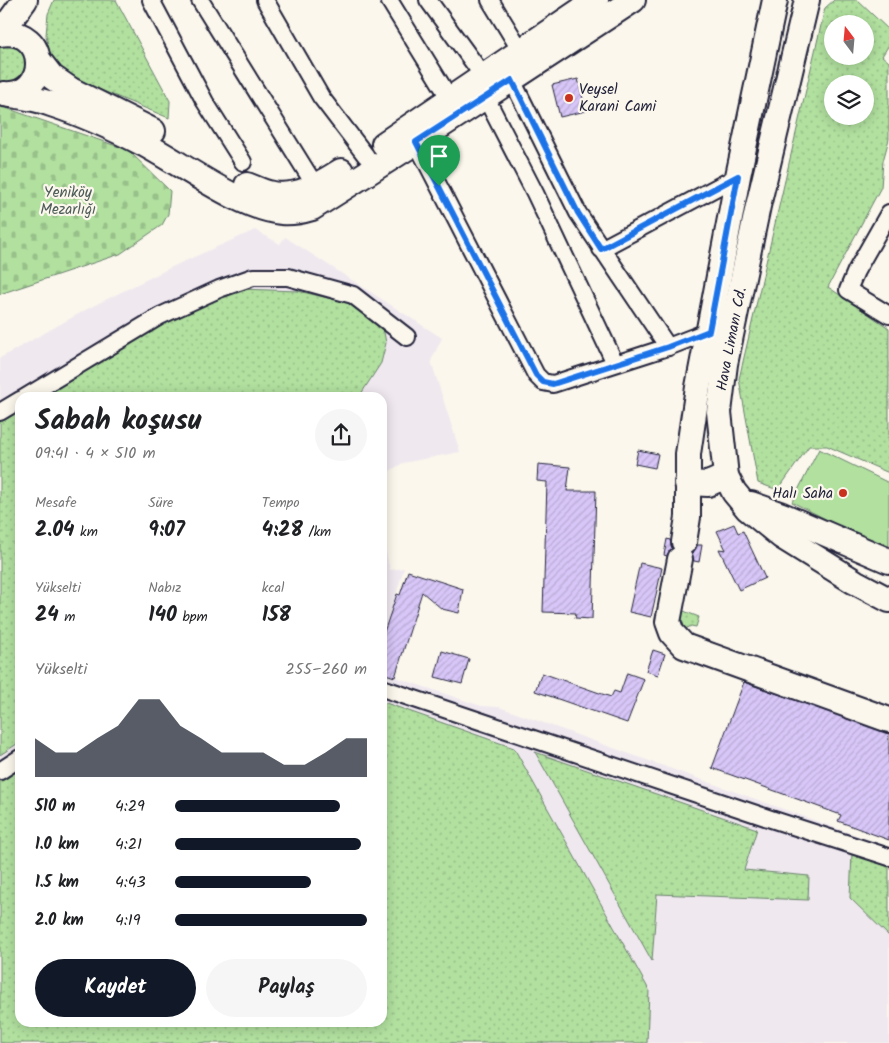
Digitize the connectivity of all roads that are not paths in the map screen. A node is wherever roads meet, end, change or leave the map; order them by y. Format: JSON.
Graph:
{"nodes":[{"id":1,"x":25,"y":0,"type":"edge"},
{"id":2,"x":151,"y":0,"type":"edge"},
{"id":3,"x":200,"y":0,"type":"edge"},
{"id":4,"x":265,"y":0,"type":"edge"},
{"id":5,"x":389,"y":0,"type":"edge"},
{"id":6,"x":428,"y":0,"type":"edge"},
{"id":7,"x":490,"y":0,"type":"edge"},
{"id":8,"x":596,"y":0,"type":"edge"},
{"id":9,"x":633,"y":0,"type":"edge"},
{"id":10,"x":775,"y":0,"type":"edge"},
{"id":11,"x":807,"y":0,"type":"edge"},
{"id":12,"x":8,"y":34,"type":"edge"},
{"id":13,"x":521,"y":50,"type":"junction"},
{"id":14,"x":38,"y":59,"type":"junction"},
{"id":15,"x":512,"y":80,"type":"junction"},
{"id":16,"x":484,"y":87,"type":"junction"},
{"id":17,"x":5,"y":94,"type":"edge"},
{"id":18,"x":450,"y":99,"type":"junction"},
{"id":19,"x":416,"y":142,"type":"junction"},
{"id":20,"x":366,"y":156,"type":"junction"},
{"id":21,"x":243,"y":162,"type":"dead end"},
{"id":22,"x":738,"y":176,"type":"junction"},
{"id":23,"x":316,"y":186,"type":"junction"},
{"id":24,"x":889,"y":213,"type":"edge"},
{"id":25,"x":601,"y":249,"type":"junction"},
{"id":26,"x":889,"y":315,"type":"edge"},
{"id":27,"x":709,"y":331,"type":"junction"},
{"id":28,"x":407,"y":337,"type":"dead end"},
{"id":29,"x":668,"y":347,"type":"junction"},
{"id":30,"x":615,"y":363,"type":"junction"},
{"id":31,"x":34,"y":392,"type":"edge"},
{"id":32,"x":15,"y":403,"type":"edge"},
{"id":33,"x":0,"y":412,"type":"edge"},
{"id":34,"x":726,"y":476,"type":"junction"},
{"id":35,"x":687,"y":483,"type":"junction"},
{"id":36,"x":740,"y":500,"type":"junction"},
{"id":37,"x":889,"y":561,"type":"edge"},
{"id":38,"x":889,"y":600,"type":"edge"},
{"id":39,"x":387,"y":690,"type":"edge"},
{"id":40,"x":889,"y":720,"type":"edge"},
{"id":41,"x":15,"y":761,"type":"edge"},
{"id":42,"x":0,"y":771,"type":"edge"},
{"id":43,"x":889,"y":857,"type":"edge"}],
"edges":[{"from":1,"to":12,"type":"street"},
{"from":2,"to":21,"type":"street"},
{"from":3,"to":23,"type":"street"},
{"from":4,"to":20,"type":"street"},
{"from":5,"to":18,"type":"street"},
{"from":6,"to":16,"type":"street"},
{"from":7,"to":13,"type":"street"},
{"from":8,"to":13,"type":"street"},
{"from":9,"to":15,"type":"street"},
{"from":10,"to":22,"type":"street","name":"Hava Limanı Cd."},
{"from":11,"to":34,"type":"street","name":"Hava Limanı Cd."},
{"from":12,"to":14,"type":"street"},
{"from":13,"to":16,"type":"street"},
{"from":14,"to":17,"type":"street"},
{"from":14,"to":23,"type":"street"},
{"from":15,"to":16,"type":"street"},
{"from":15,"to":25,"type":"street"},
{"from":16,"to":18,"type":"street"},
{"from":16,"to":19,"type":"street"},
{"from":16,"to":30,"type":"street"},
{"from":17,"to":19,"type":"street"},
{"from":18,"to":20,"type":"street"},
{"from":19,"to":30,"type":"street"},
{"from":20,"to":23,"type":"street"},
{"from":22,"to":25,"type":"street"},
{"from":22,"to":27,"type":"street","name":"Hava Limanı Cd."},
{"from":24,"to":26,"type":"street"},
{"from":25,"to":29,"type":"street"},
{"from":27,"to":29,"type":"street"},
{"from":27,"to":35,"type":"street","name":"Hava Limanı Cd."},
{"from":28,"to":31,"type":"street"},
{"from":29,"to":30,"type":"street"},
{"from":32,"to":33,"type":"street"},
{"from":34,"to":35,"type":"street"},
{"from":34,"to":36,"type":"street","name":"Hava Limanı Cd."},
{"from":35,"to":40,"type":"street","name":"Hava Limanı Cd."},
{"from":36,"to":37,"type":"street"},
{"from":36,"to":38,"type":"street","name":"Hava Limanı Cd."},
{"from":39,"to":43,"type":"street"},
{"from":41,"to":42,"type":"street"}]}
